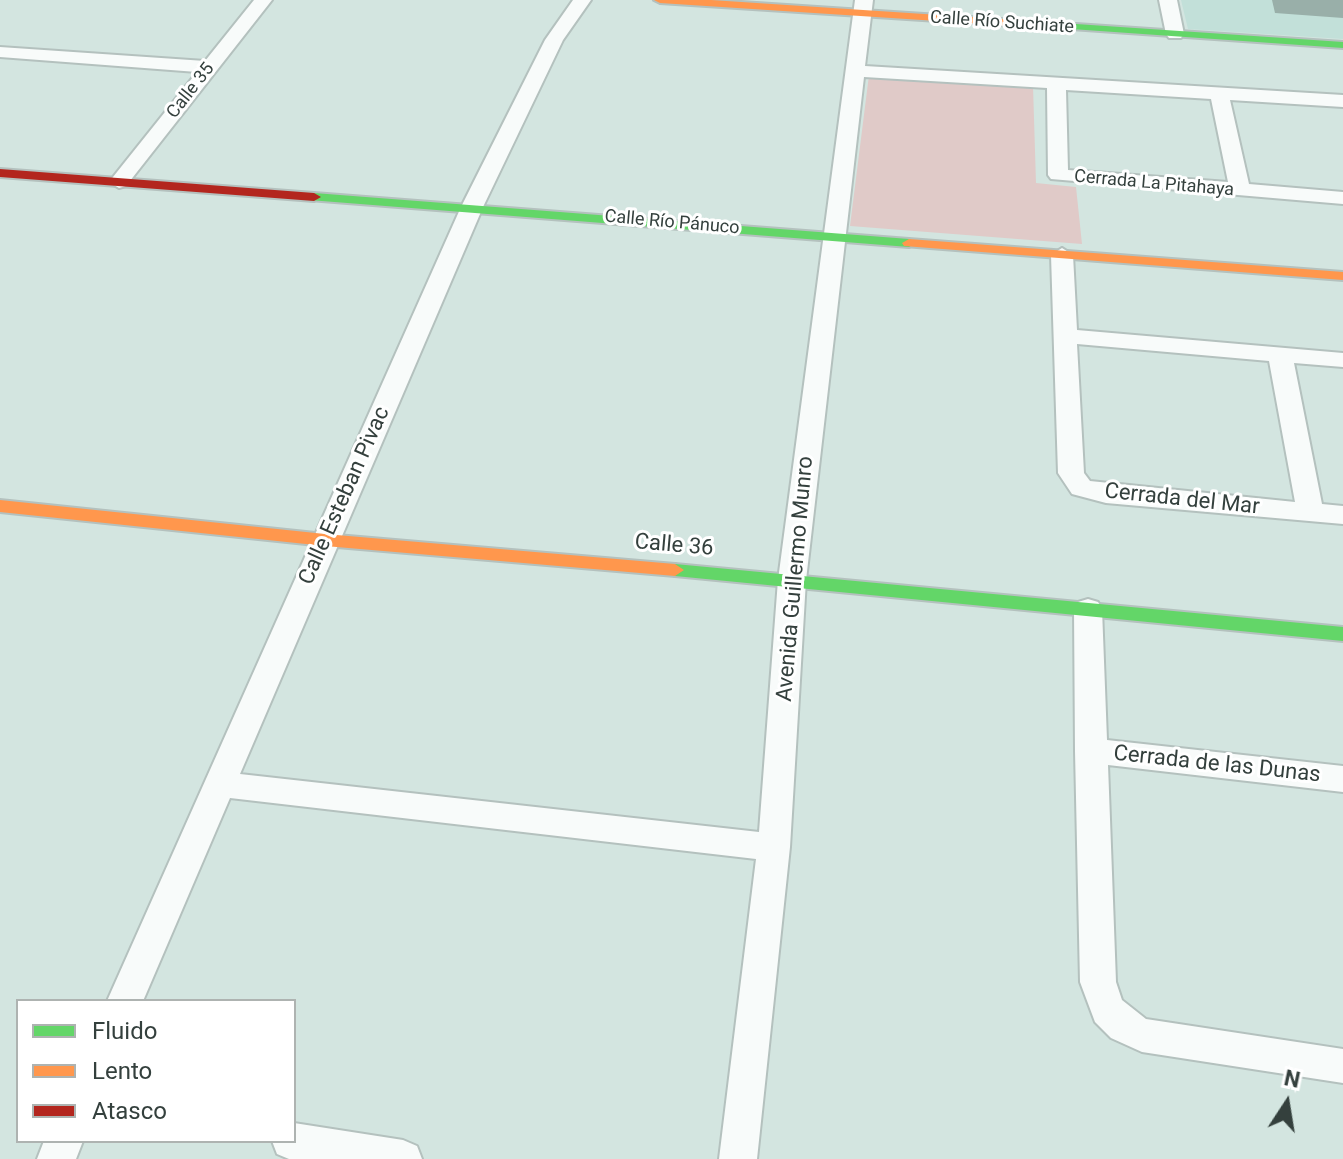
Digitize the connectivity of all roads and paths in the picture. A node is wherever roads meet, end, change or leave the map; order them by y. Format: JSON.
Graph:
{"nodes":[{"id":1,"x":263,"y":0,"type":"edge"},
{"id":2,"x":582,"y":0,"type":"edge"},
{"id":3,"x":660,"y":0,"type":"edge"},
{"id":4,"x":1168,"y":0,"type":"edge"},
{"id":5,"x":863,"y":7,"type":"edge"},
{"id":6,"x":1175,"y":34,"type":"junction"},
{"id":7,"x":1343,"y":45,"type":"edge"},
{"id":8,"x":0,"y":52,"type":"edge"},
{"id":9,"x":210,"y":67,"type":"junction"},
{"id":10,"x":853,"y":71,"type":"junction"},
{"id":11,"x":1056,"y":83,"type":"junction"},
{"id":12,"x":1219,"y":93,"type":"junction"},
{"id":13,"x":1343,"y":101,"type":"edge"},
{"id":14,"x":0,"y":173,"type":"edge"},
{"id":15,"x":119,"y":182,"type":"junction"},
{"id":16,"x":1240,"y":191,"type":"junction"},
{"id":17,"x":1343,"y":198,"type":"edge"},
{"id":18,"x":472,"y":207,"type":"junction"},
{"id":19,"x":834,"y":236,"type":"junction"},
{"id":20,"x":1062,"y":255,"type":"junction"},
{"id":21,"x":1343,"y":276,"type":"edge"},
{"id":22,"x":1067,"y":336,"type":"junction"},
{"id":23,"x":1280,"y":354,"type":"junction"},
{"id":24,"x":1343,"y":360,"type":"edge"},
{"id":25,"x":0,"y":506,"type":"edge"},
{"id":26,"x":1310,"y":512,"type":"junction"},
{"id":27,"x":1343,"y":515,"type":"edge"},
{"id":28,"x":325,"y":540,"type":"junction"},
{"id":29,"x":792,"y":580,"type":"junction"},
{"id":30,"x":1088,"y":609,"type":"junction"},
{"id":31,"x":1343,"y":634,"type":"edge"},
{"id":32,"x":1091,"y":751,"type":"junction"},
{"id":33,"x":1343,"y":779,"type":"edge"},
{"id":34,"x":219,"y":784,"type":"junction"},
{"id":35,"x":774,"y":847,"type":"junction"},
{"id":36,"x":126,"y":999,"type":"edge"},
{"id":37,"x":1343,"y":1066,"type":"edge"},
{"id":38,"x":296,"y":1142,"type":"edge"},
{"id":39,"x":403,"y":1159,"type":"edge"},
{"id":40,"x":738,"y":1159,"type":"edge"}],
"edges":[{"from":1,"to":9,"type":"street","name":"Calle 35"},
{"from":2,"to":18,"type":"street","name":"Calle Esteban Pivac"},
{"from":3,"to":5,"type":"street","name":"Calle Río Suchiate"},
{"from":4,"to":6,"type":"street"},
{"from":5,"to":6,"type":"street","name":"Calle Río Suchiate"},
{"from":5,"to":10,"type":"street","name":"Avenida Guillermo Munro"},
{"from":6,"to":7,"type":"street","name":"Calle Río Suchiate"},
{"from":8,"to":9,"type":"street"},
{"from":9,"to":15,"type":"street","name":"Calle 35"},
{"from":10,"to":11,"type":"street"},
{"from":10,"to":19,"type":"street","name":"Avenida Guillermo Munro"},
{"from":11,"to":12,"type":"street"},
{"from":11,"to":16,"type":"street","name":"Cerrada La Pitahaya"},
{"from":12,"to":13,"type":"street"},
{"from":12,"to":16,"type":"street"},
{"from":14,"to":15,"type":"street","name":"Calle Río Pánuco"},
{"from":15,"to":18,"type":"street","name":"Calle Río Pánuco"},
{"from":16,"to":17,"type":"street","name":"Cerrada La Pitahaya"},
{"from":18,"to":19,"type":"street","name":"Calle Río Pánuco"},
{"from":18,"to":28,"type":"street","name":"Calle Esteban Pivac"},
{"from":19,"to":20,"type":"street","name":"Calle Río Pánuco"},
{"from":19,"to":29,"type":"street","name":"Avenida Guillermo Munro"},
{"from":20,"to":21,"type":"street","name":"Calle Río Pánuco"},
{"from":20,"to":22,"type":"street","name":"Cerrada del Mar"},
{"from":22,"to":23,"type":"street"},
{"from":22,"to":26,"type":"street","name":"Cerrada del Mar"},
{"from":23,"to":24,"type":"street"},
{"from":23,"to":26,"type":"street"},
{"from":25,"to":28,"type":"street","name":"Calle 36"},
{"from":26,"to":27,"type":"street","name":"Cerrada del Mar"},
{"from":28,"to":29,"type":"street","name":"Calle 36"},
{"from":28,"to":34,"type":"street","name":"Calle Esteban Pivac"},
{"from":29,"to":30,"type":"street","name":"Calle 36"},
{"from":29,"to":35,"type":"street","name":"Avenida Guillermo Munro"},
{"from":30,"to":31,"type":"street","name":"Calle 36"},
{"from":30,"to":32,"type":"street","name":"Cerrada de las Dunas"},
{"from":32,"to":33,"type":"street","name":"Cerrada de las Dunas"},
{"from":32,"to":37,"type":"street","name":"Cerrada de las Dunas"},
{"from":34,"to":35,"type":"street"},
{"from":34,"to":36,"type":"street","name":"Calle Esteban Pivac"},
{"from":35,"to":40,"type":"street","name":"Avenida Guillermo Munro"},
{"from":38,"to":39,"type":"street"}]}
